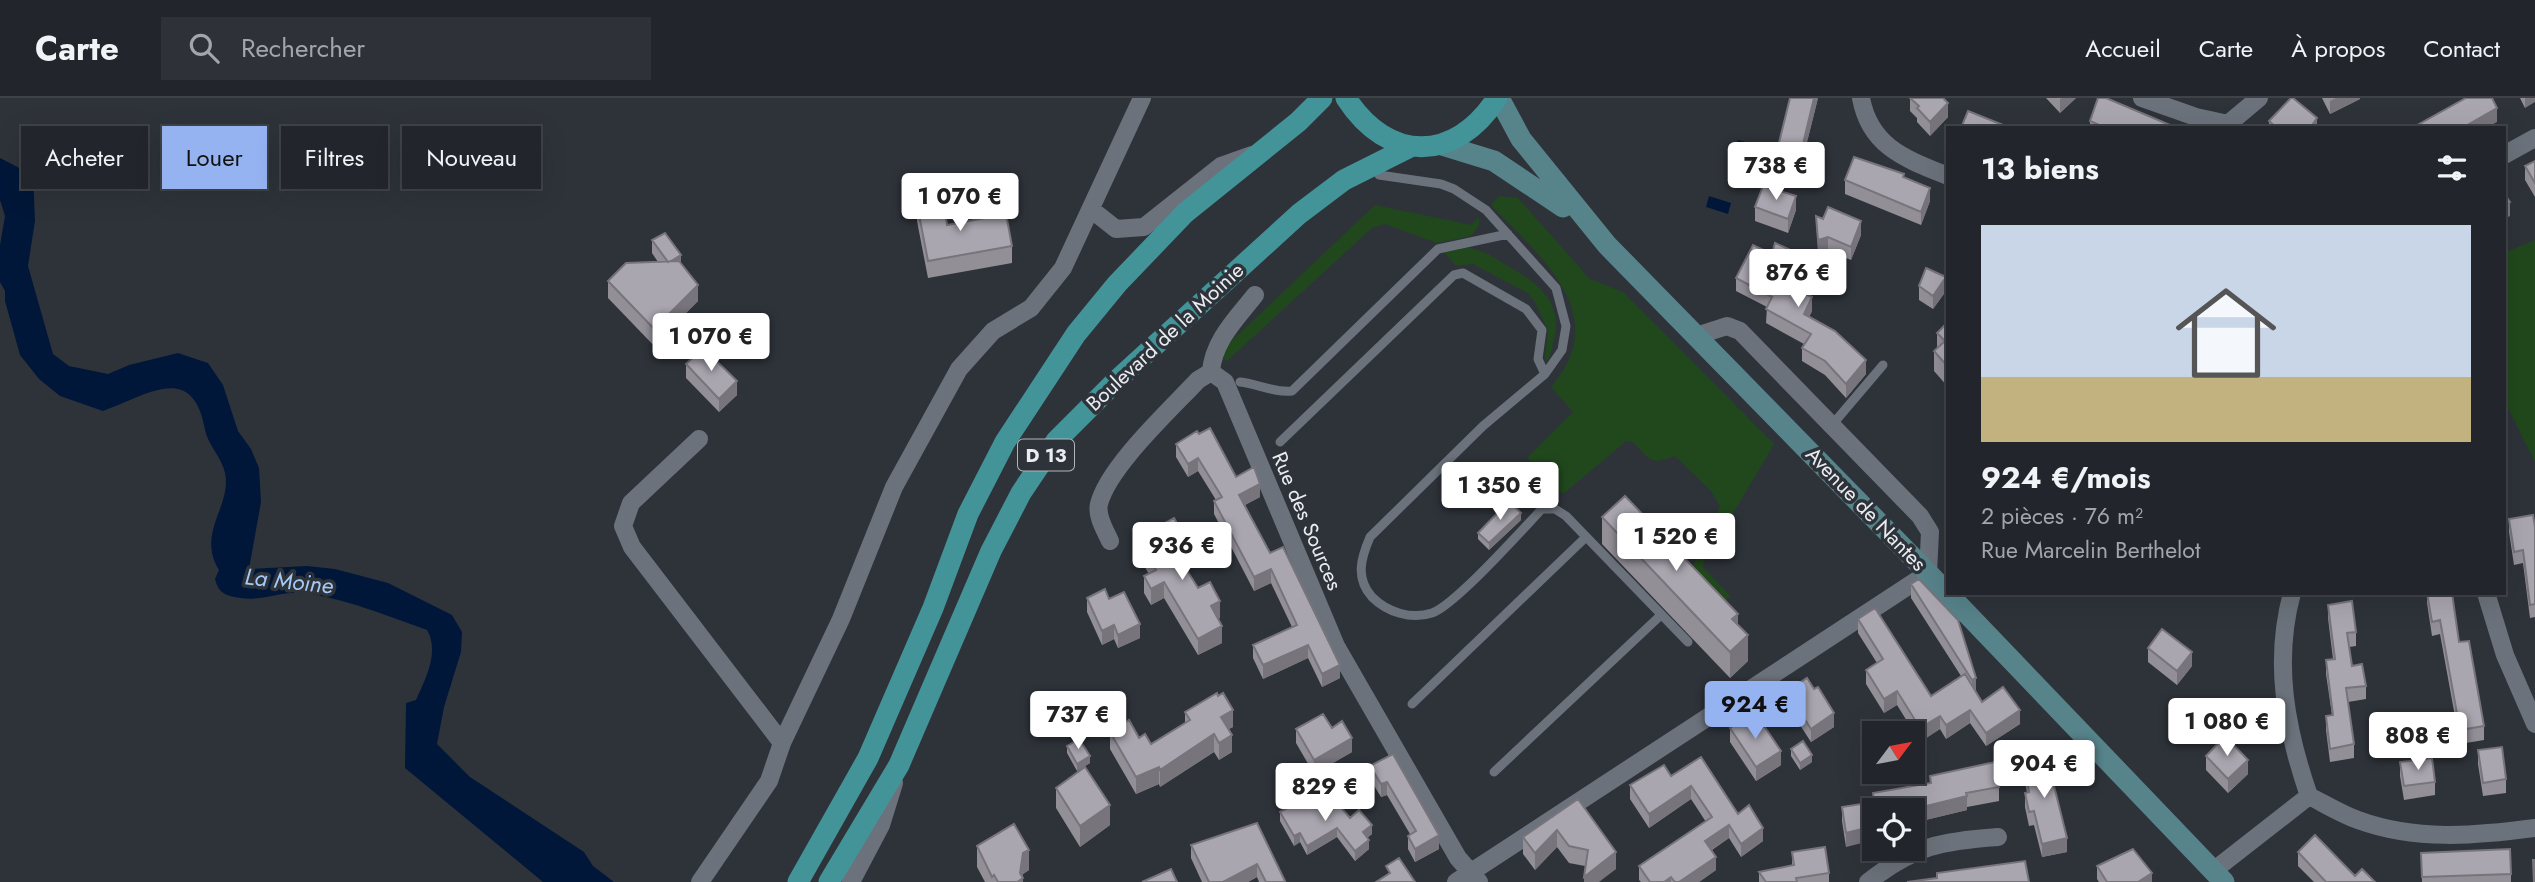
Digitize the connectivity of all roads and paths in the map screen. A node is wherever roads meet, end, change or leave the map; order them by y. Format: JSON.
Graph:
{"nodes":[{"id":1,"x":1142,"y":98,"type":"edge"},
{"id":2,"x":1322,"y":98,"type":"edge"},
{"id":3,"x":1346,"y":98,"type":"edge"},
{"id":4,"x":1498,"y":98,"type":"edge"},
{"id":5,"x":1861,"y":98,"type":"edge"},
{"id":6,"x":2142,"y":98,"type":"edge"},
{"id":7,"x":2259,"y":98,"type":"edge"},
{"id":8,"x":2228,"y":126,"type":"edge"},
{"id":9,"x":2535,"y":138,"type":"edge"},
{"id":10,"x":1442,"y":145,"type":"junction"},
{"id":11,"x":1410,"y":147,"type":"junction"},
{"id":12,"x":1256,"y":154,"type":"junction"},
{"id":13,"x":2506,"y":154,"type":"edge"},
{"id":14,"x":1373,"y":163,"type":"junction"},
{"id":15,"x":1946,"y":175,"type":"edge"},
{"id":16,"x":1092,"y":210,"type":"junction"},
{"id":17,"x":1593,"y":229,"type":"junction"},
{"id":18,"x":1508,"y":234,"type":"junction"},
{"id":19,"x":1255,"y":295,"type":"dead end"},
{"id":20,"x":1696,"y":336,"type":"junction"},
{"id":21,"x":1883,"y":365,"type":"dead end"},
{"id":22,"x":1211,"y":372,"type":"junction"},
{"id":23,"x":1545,"y":374,"type":"junction"},
{"id":24,"x":1240,"y":382,"type":"dead end"},
{"id":25,"x":1832,"y":425,"type":"junction"},
{"id":26,"x":699,"y":439,"type":"dead end"},
{"id":27,"x":1280,"y":442,"type":"dead end"},
{"id":28,"x":1586,"y":537,"type":"junction"},
{"id":29,"x":1110,"y":541,"type":"dead end"},
{"id":30,"x":1928,"y":573,"type":"junction"},
{"id":31,"x":1946,"y":592,"type":"edge"},
{"id":32,"x":1949,"y":595,"type":"edge"},
{"id":33,"x":2291,"y":595,"type":"edge"},
{"id":34,"x":2487,"y":595,"type":"edge"},
{"id":35,"x":1661,"y":615,"type":"junction"},
{"id":36,"x":1688,"y":642,"type":"dead end"},
{"id":37,"x":1412,"y":704,"type":"dead end"},
{"id":38,"x":2535,"y":724,"type":"edge"},
{"id":39,"x":782,"y":743,"type":"junction"},
{"id":40,"x":899,"y":765,"type":"junction"},
{"id":41,"x":1494,"y":772,"type":"dead end"},
{"id":42,"x":2309,"y":796,"type":"junction"},
{"id":43,"x":2535,"y":828,"type":"edge"},
{"id":44,"x":1998,"y":837,"type":"dead end"},
{"id":45,"x":2219,"y":876,"type":"edge"},
{"id":46,"x":1476,"y":877,"type":"edge"},
{"id":47,"x":700,"y":882,"type":"edge"},
{"id":48,"x":798,"y":882,"type":"edge"},
{"id":49,"x":829,"y":882,"type":"edge"},
{"id":50,"x":851,"y":882,"type":"edge"},
{"id":51,"x":1456,"y":882,"type":"edge"},
{"id":52,"x":1868,"y":882,"type":"edge"}],
"edges":[{"from":1,"to":16,"type":"street"},
{"from":2,"to":12,"type":"main road","number":"D 13"},
{"from":3,"to":11,"type":"main road"},
{"from":4,"to":10,"type":"main road"},
{"from":4,"to":17,"type":"main road","name":"Avenue de Nantes"},
{"from":5,"to":15,"type":"street"},
{"from":6,"to":8,"type":"street"},
{"from":7,"to":8,"type":"street"},
{"from":9,"to":13,"type":"street"},
{"from":10,"to":11,"type":"main road"},
{"from":10,"to":17,"type":"main road","name":"Avenue de Nantes"},
{"from":11,"to":14,"type":"main road","name":"Boulevard de la Moinie","number":"D 13"},
{"from":12,"to":16,"type":"street"},
{"from":12,"to":48,"type":"main road","number":"D 13"},
{"from":14,"to":18,"type":"lane"},
{"from":14,"to":40,"type":"main road","name":"Boulevard de la Moinie","number":"D 13"},
{"from":16,"to":39,"type":"street"},
{"from":17,"to":20,"type":"main road","name":"Avenue de Nantes"},
{"from":18,"to":23,"type":"lane"},
{"from":18,"to":24,"type":"lane"},
{"from":19,"to":22,"type":"street"},
{"from":20,"to":25,"type":"street"},
{"from":20,"to":30,"type":"main road","name":"Avenue de Nantes"},
{"from":21,"to":25,"type":"lane"},
{"from":22,"to":29,"type":"street"},
{"from":22,"to":46,"type":"street","name":"Rue des Sources"},
{"from":23,"to":27,"type":"lane"},
{"from":23,"to":28,"type":"lane"},
{"from":25,"to":30,"type":"street"},
{"from":26,"to":39,"type":"street"},
{"from":28,"to":35,"type":"lane"},
{"from":28,"to":37,"type":"lane"},
{"from":30,"to":31,"type":"main road","name":"Avenue de Nantes"},
{"from":30,"to":46,"type":"street"},
{"from":32,"to":45,"type":"main road","name":"Avenue de Nantes"},
{"from":33,"to":42,"type":"street"},
{"from":34,"to":38,"type":"street"},
{"from":35,"to":36,"type":"lane"},
{"from":35,"to":41,"type":"lane"},
{"from":39,"to":47,"type":"street"},
{"from":40,"to":49,"type":"main road","name":"Boulevard de la Moinie","number":"D 13"},
{"from":40,"to":50,"type":"street"},
{"from":42,"to":43,"type":"street"},
{"from":42,"to":45,"type":"street"},
{"from":44,"to":52,"type":"street"},
{"from":46,"to":51,"type":"street"}]}
